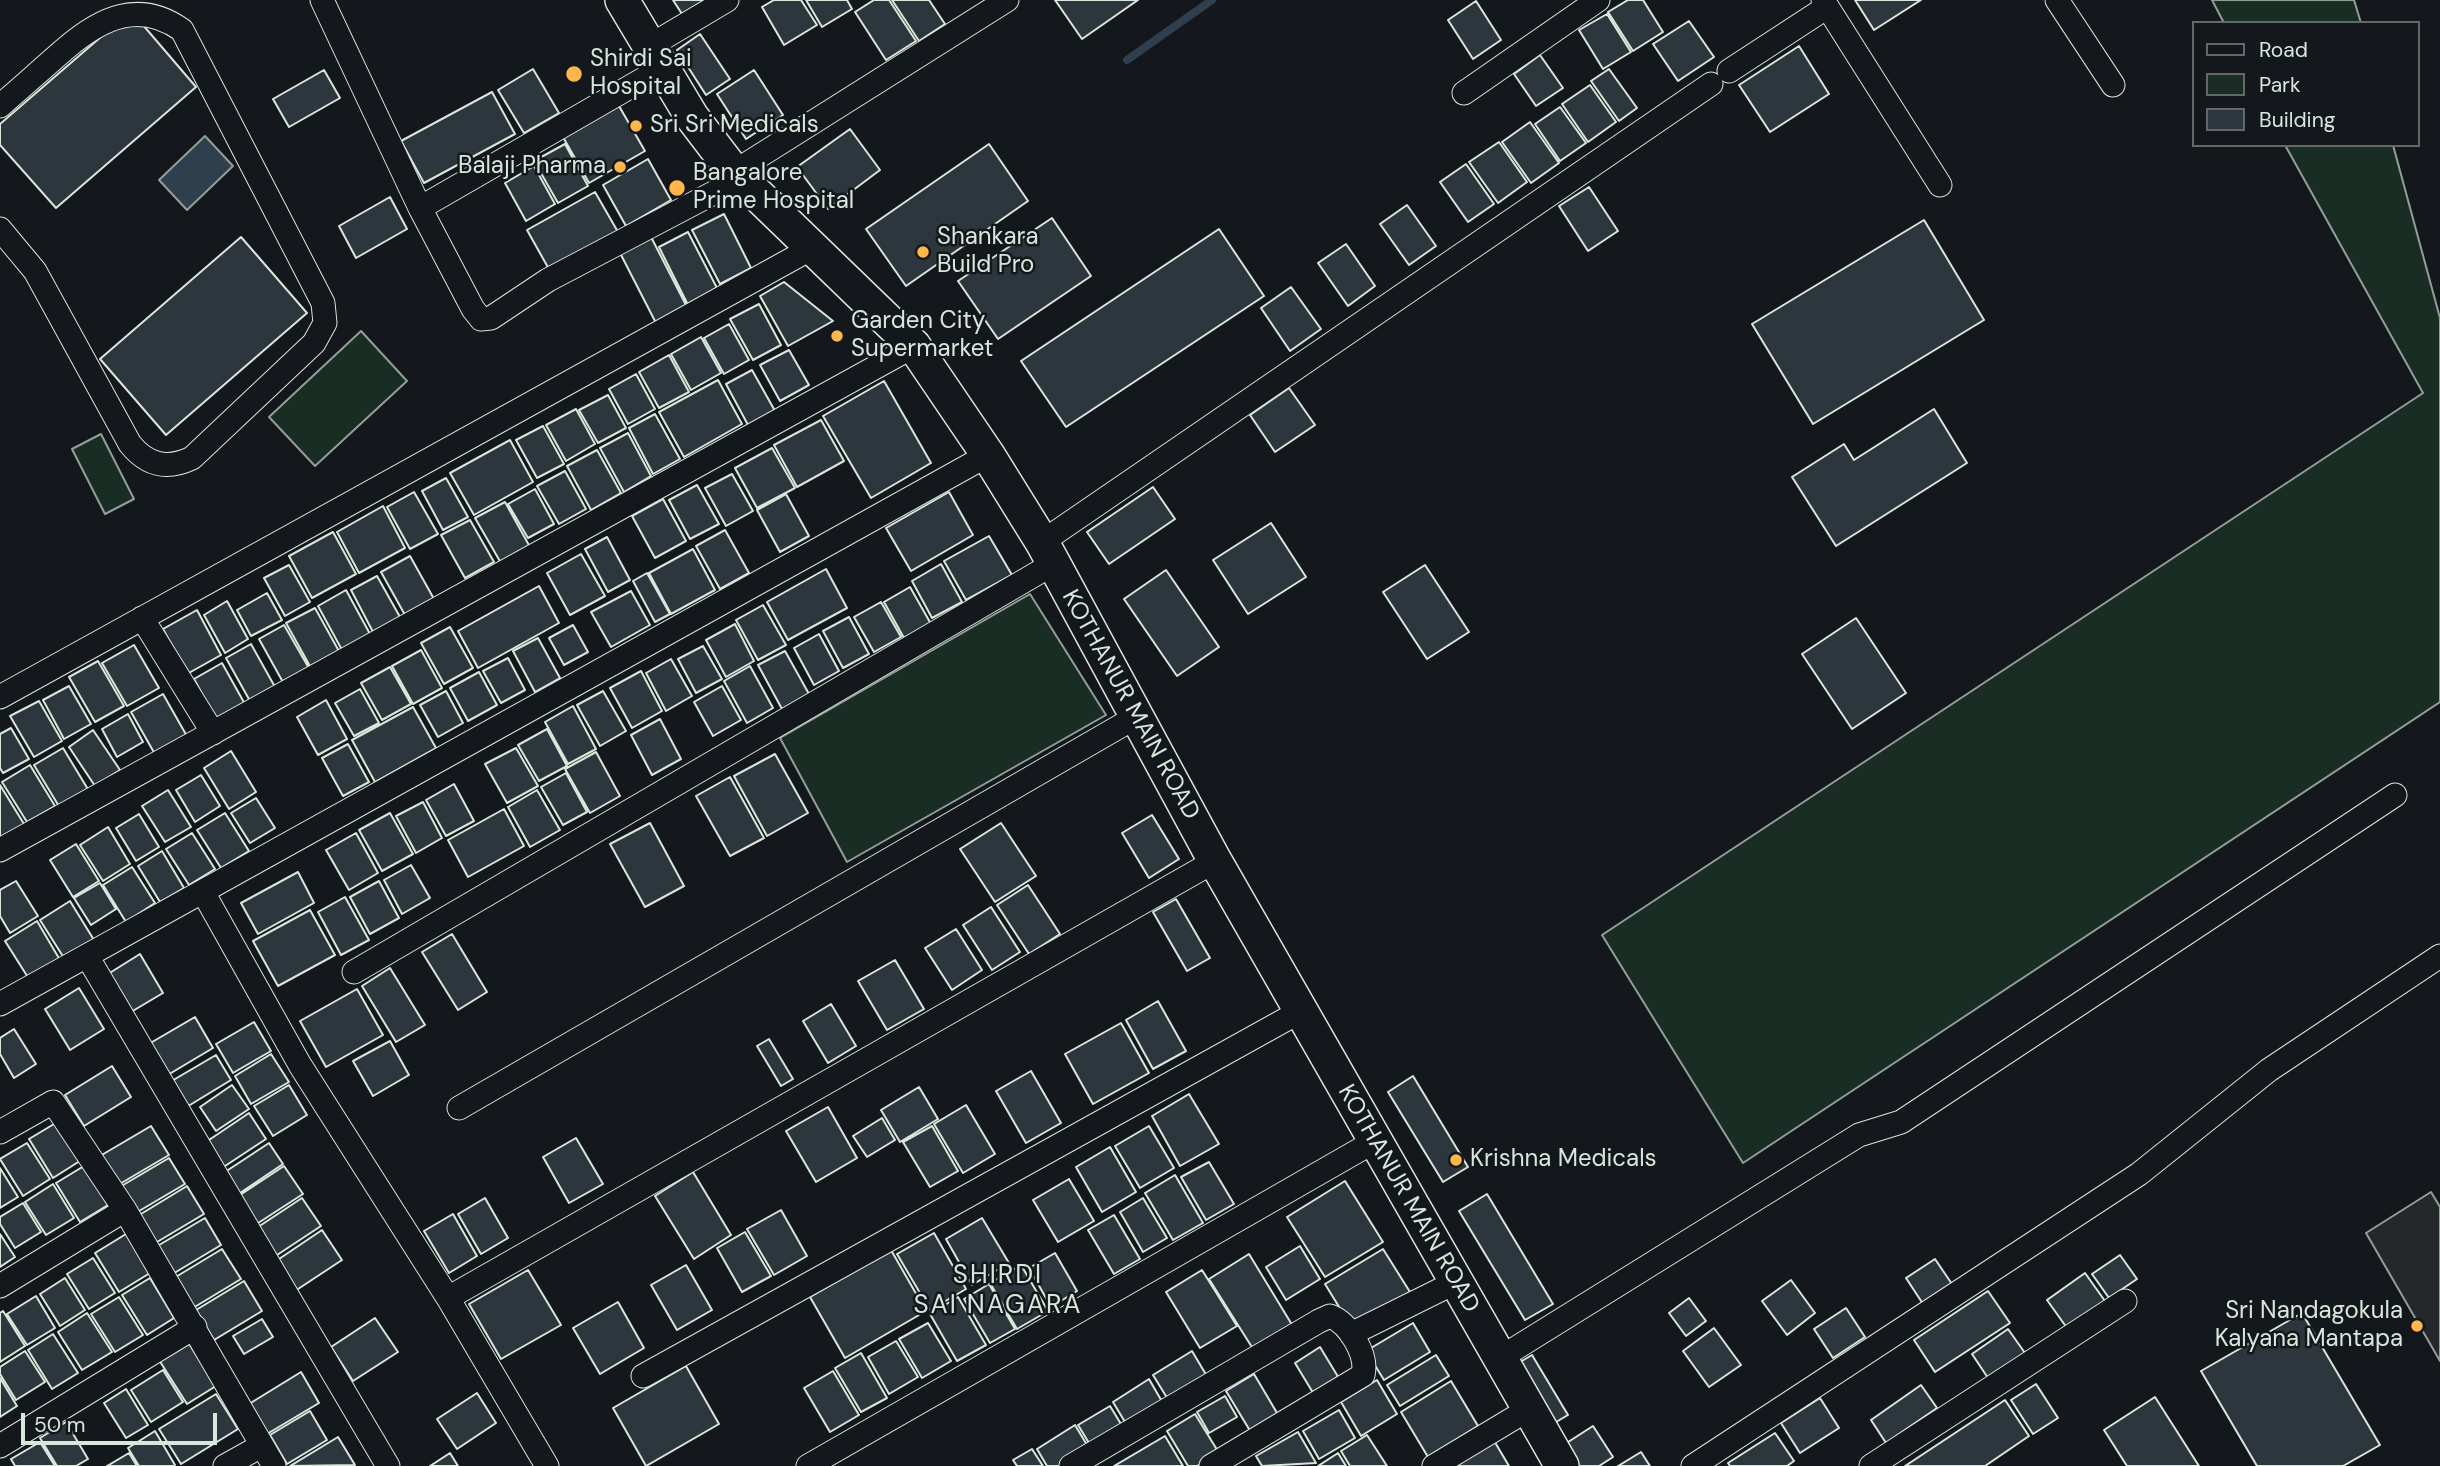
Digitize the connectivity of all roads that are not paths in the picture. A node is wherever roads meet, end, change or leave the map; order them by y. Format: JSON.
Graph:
{"nodes":[{"id":1,"x":322,"y":0,"type":"edge"},
{"id":2,"x":622,"y":0,"type":"edge"},
{"id":3,"x":727,"y":0,"type":"edge"},
{"id":4,"x":1007,"y":0,"type":"edge"},
{"id":5,"x":1598,"y":0,"type":"edge"},
{"id":6,"x":2057,"y":0,"type":"edge"},
{"id":7,"x":1825,"y":3,"type":"edge"},
{"id":8,"x":655,"y":58,"type":"junction"},
{"id":9,"x":2113,"y":85,"type":"dead end"},
{"id":10,"x":1464,"y":93,"type":"dead end"},
{"id":11,"x":0,"y":106,"type":"edge"},
{"id":12,"x":737,"y":175,"type":"junction"},
{"id":13,"x":1940,"y":184,"type":"dead end"},
{"id":14,"x":420,"y":208,"type":"junction"},
{"id":15,"x":0,"y":229,"type":"edge"},
{"id":16,"x":812,"y":248,"type":"junction"},
{"id":17,"x":914,"y":346,"type":"junction"},
{"id":18,"x":988,"y":455,"type":"junction"},
{"id":19,"x":1047,"y":553,"type":"junction"},
{"id":20,"x":142,"y":618,"type":"junction"},
{"id":21,"x":0,"y":696,"type":"edge"},
{"id":22,"x":1136,"y":717,"type":"junction"},
{"id":23,"x":213,"y":733,"type":"junction"},
{"id":24,"x":2395,"y":795,"type":"dead end"},
{"id":25,"x":0,"y":850,"type":"edge"},
{"id":26,"x":1215,"y":860,"type":"junction"},
{"id":27,"x":203,"y":892,"type":"junction"},
{"id":28,"x":87,"y":956,"type":"junction"},
{"id":29,"x":2440,"y":956,"type":"edge"},
{"id":30,"x":354,"y":972,"type":"dead end"},
{"id":31,"x":0,"y":1004,"type":"edge"},
{"id":32,"x":1301,"y":1012,"type":"junction"},
{"id":33,"x":459,"y":1108,"type":"dead end"},
{"id":34,"x":0,"y":1132,"type":"edge"},
{"id":35,"x":1375,"y":1141,"type":"junction"},
{"id":36,"x":125,"y":1210,"type":"junction"},
{"id":37,"x":1456,"y":1282,"type":"junction"},
{"id":38,"x":0,"y":1286,"type":"edge"},
{"id":39,"x":447,"y":1298,"type":"junction"},
{"id":40,"x":2125,"y":1301,"type":"dead end"},
{"id":41,"x":195,"y":1327,"type":"junction"},
{"id":42,"x":1351,"y":1334,"type":"junction"},
{"id":43,"x":1500,"y":1358,"type":"junction"},
{"id":44,"x":642,"y":1376,"type":"dead end"},
{"id":45,"x":1529,"y":1409,"type":"junction"},
{"id":46,"x":0,"y":1446,"type":"edge"},
{"id":47,"x":261,"y":1446,"type":"junction"},
{"id":48,"x":225,"y":1466,"type":"edge"},
{"id":49,"x":274,"y":1466,"type":"edge"},
{"id":50,"x":388,"y":1466,"type":"edge"},
{"id":51,"x":547,"y":1466,"type":"edge"},
{"id":52,"x":808,"y":1466,"type":"edge"},
{"id":53,"x":1071,"y":1466,"type":"edge"},
{"id":54,"x":1211,"y":1466,"type":"edge"},
{"id":55,"x":1434,"y":1466,"type":"edge"},
{"id":56,"x":1562,"y":1466,"type":"edge"},
{"id":57,"x":1693,"y":1466,"type":"edge"},
{"id":58,"x":1871,"y":1466,"type":"edge"}],
"edges":[{"from":1,"to":14,"type":"street"},
{"from":2,"to":8,"type":"main road","name":"KOTHANUR MAIN ROAD"},
{"from":3,"to":8,"type":"street"},
{"from":4,"to":12,"type":"street"},
{"from":5,"to":10,"type":"street"},
{"from":6,"to":9,"type":"street"},
{"from":7,"to":13,"type":"street"},
{"from":7,"to":19,"type":"street"},
{"from":8,"to":12,"type":"main road","name":"KOTHANUR MAIN ROAD"},
{"from":8,"to":14,"type":"street"},
{"from":11,"to":15,"type":"street"},
{"from":12,"to":14,"type":"street"},
{"from":12,"to":16,"type":"main road","name":"KOTHANUR MAIN ROAD"},
{"from":16,"to":17,"type":"main road","name":"KOTHANUR MAIN ROAD"},
{"from":16,"to":20,"type":"street"},
{"from":17,"to":18,"type":"main road","name":"KOTHANUR MAIN ROAD"},
{"from":17,"to":23,"type":"street"},
{"from":18,"to":19,"type":"main road","name":"KOTHANUR MAIN ROAD"},
{"from":18,"to":27,"type":"street"},
{"from":19,"to":22,"type":"main road","name":"KOTHANUR MAIN ROAD"},
{"from":19,"to":30,"type":"street"},
{"from":20,"to":21,"type":"street"},
{"from":20,"to":23,"type":"street"},
{"from":22,"to":26,"type":"main road","name":"KOTHANUR MAIN ROAD"},
{"from":22,"to":33,"type":"street"},
{"from":23,"to":25,"type":"street"},
{"from":24,"to":43,"type":"street"},
{"from":26,"to":32,"type":"main road","name":"KOTHANUR MAIN ROAD"},
{"from":26,"to":39,"type":"street"},
{"from":27,"to":28,"type":"street"},
{"from":27,"to":39,"type":"street"},
{"from":28,"to":31,"type":"street"},
{"from":28,"to":50,"type":"street"},
{"from":29,"to":57,"type":"street"},
{"from":32,"to":35,"type":"main road","name":"KOTHANUR MAIN ROAD"},
{"from":32,"to":44,"type":"street"},
{"from":34,"to":36,"type":"street"},
{"from":35,"to":37,"type":"main road","name":"KOTHANUR MAIN ROAD"},
{"from":35,"to":52,"type":"street"},
{"from":36,"to":38,"type":"street"},
{"from":36,"to":41,"type":"street"},
{"from":37,"to":42,"type":"street"},
{"from":37,"to":43,"type":"main road","name":"KOTHANUR MAIN ROAD"},
{"from":39,"to":51,"type":"street"},
{"from":40,"to":58,"type":"street"},
{"from":41,"to":46,"type":"street"},
{"from":41,"to":47,"type":"street"},
{"from":42,"to":53,"type":"street"},
{"from":42,"to":54,"type":"street"},
{"from":43,"to":45,"type":"main road","name":"KOTHANUR MAIN ROAD"},
{"from":45,"to":55,"type":"street"},
{"from":45,"to":56,"type":"main road","name":"KOTHANUR MAIN ROAD"},
{"from":47,"to":48,"type":"street"},
{"from":47,"to":49,"type":"street"}]}
